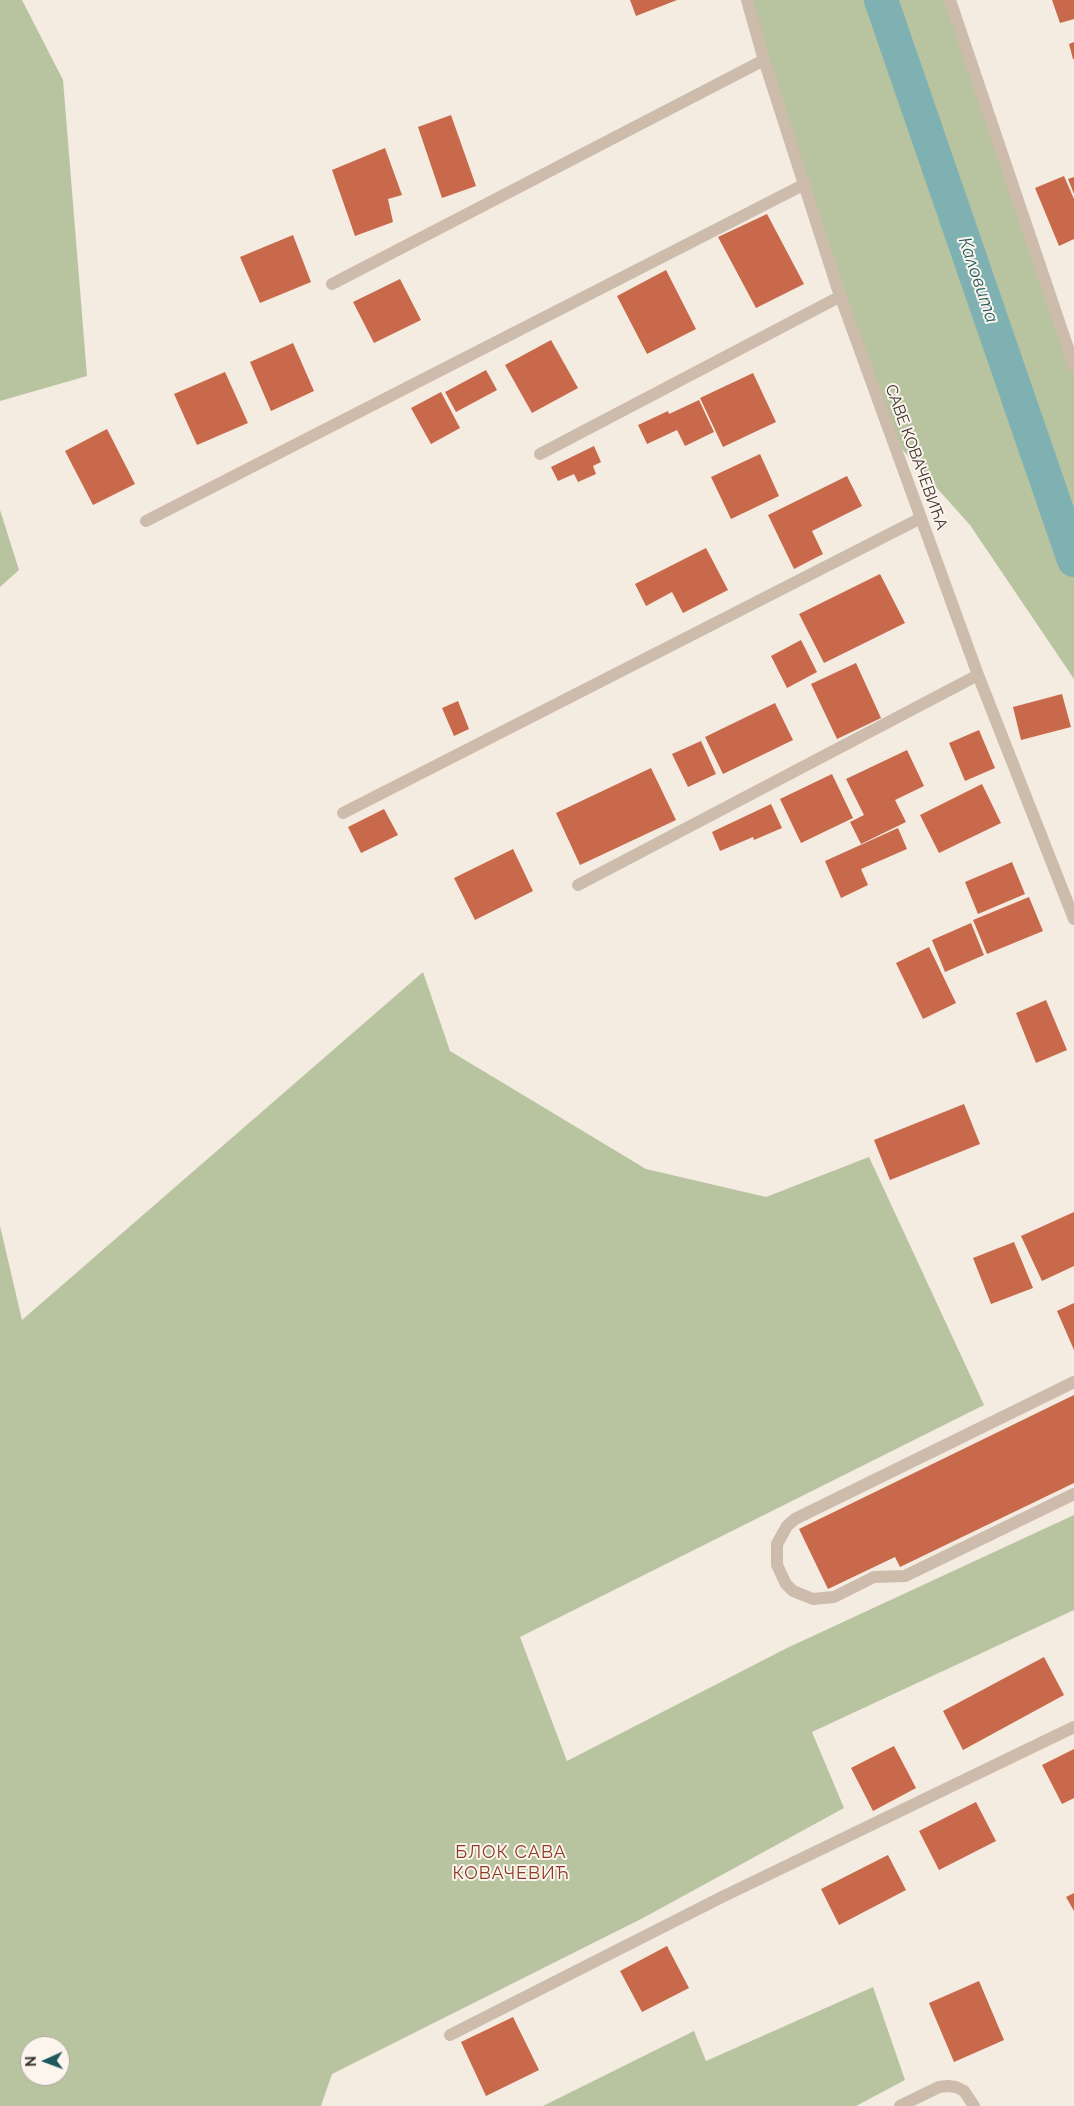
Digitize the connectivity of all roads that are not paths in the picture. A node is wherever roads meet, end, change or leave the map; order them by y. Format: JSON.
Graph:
{"nodes":[{"id":1,"x":747,"y":0,"type":"edge"},
{"id":2,"x":950,"y":0,"type":"edge"},
{"id":3,"x":764,"y":60,"type":"junction"},
{"id":4,"x":805,"y":184,"type":"junction"},
{"id":5,"x":332,"y":284,"type":"dead end"},
{"id":6,"x":841,"y":296,"type":"junction"},
{"id":7,"x":1074,"y":366,"type":"edge"},
{"id":8,"x":540,"y":454,"type":"dead end"},
{"id":9,"x":921,"y":518,"type":"junction"},
{"id":10,"x":146,"y":521,"type":"dead end"},
{"id":11,"x":978,"y":675,"type":"junction"},
{"id":12,"x":343,"y":813,"type":"dead end"},
{"id":13,"x":578,"y":885,"type":"dead end"},
{"id":14,"x":1074,"y":919,"type":"edge"},
{"id":15,"x":1074,"y":1382,"type":"edge"},
{"id":16,"x":1074,"y":1494,"type":"edge"},
{"id":17,"x":1074,"y":1727,"type":"edge"},
{"id":18,"x":450,"y":2036,"type":"dead end"},
{"id":19,"x":900,"y":2106,"type":"edge"},
{"id":20,"x":974,"y":2106,"type":"edge"}],
"edges":[{"from":1,"to":3,"type":"street","name":"САВЕ КОВАЧЕВИЋА"},
{"from":2,"to":7,"type":"street"},
{"from":3,"to":4,"type":"street","name":"САВЕ КОВАЧЕВИЋА"},
{"from":3,"to":5,"type":"street"},
{"from":4,"to":6,"type":"street","name":"САВЕ КОВАЧЕВИЋА"},
{"from":4,"to":10,"type":"street"},
{"from":6,"to":8,"type":"street"},
{"from":6,"to":9,"type":"street","name":"САВЕ КОВАЧЕВИЋА"},
{"from":9,"to":11,"type":"street","name":"САВЕ КОВАЧЕВИЋА"},
{"from":9,"to":12,"type":"street"},
{"from":11,"to":13,"type":"street"},
{"from":11,"to":14,"type":"street","name":"САВЕ КОВАЧЕВИЋА"},
{"from":15,"to":16,"type":"street"},
{"from":17,"to":18,"type":"street"},
{"from":19,"to":20,"type":"street"}]}
